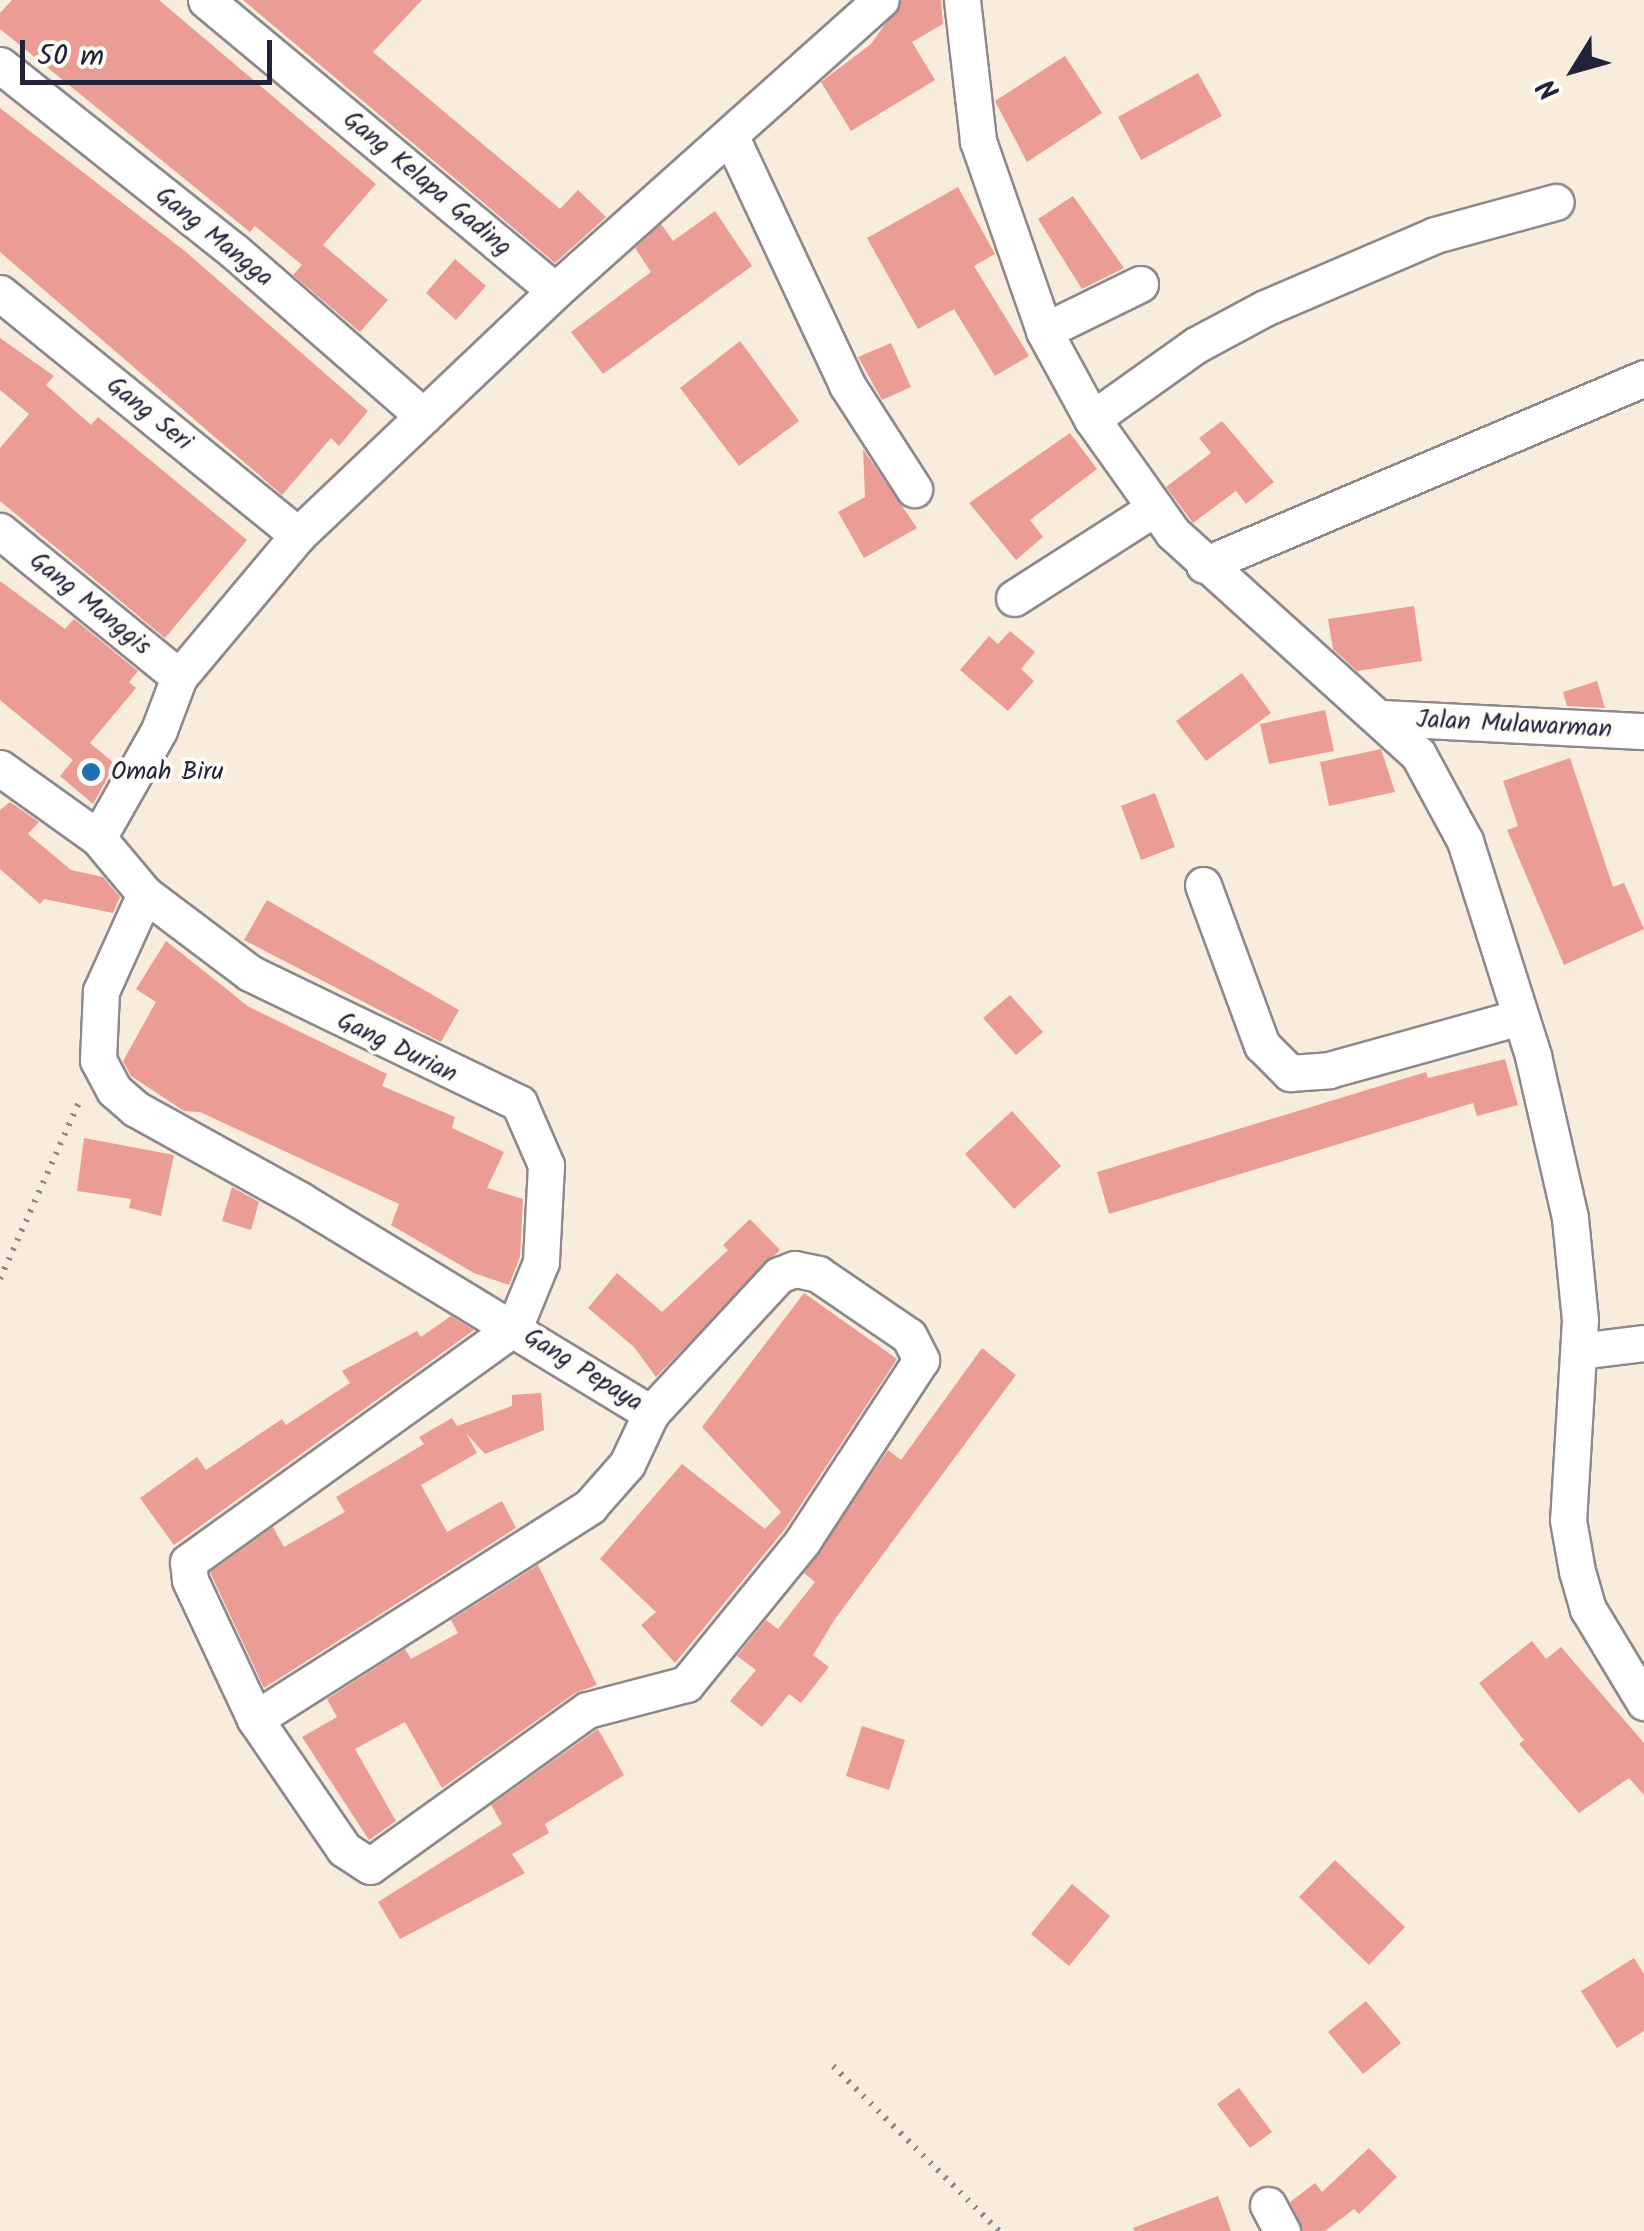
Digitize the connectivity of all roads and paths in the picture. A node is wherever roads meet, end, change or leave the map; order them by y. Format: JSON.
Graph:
{"nodes":[{"id":1,"x":206,"y":0,"type":"edge"},
{"id":2,"x":881,"y":0,"type":"edge"},
{"id":3,"x":962,"y":0,"type":"edge"},
{"id":4,"x":0,"y":65,"type":"edge"},
{"id":5,"x":732,"y":137,"type":"junction"},
{"id":6,"x":1556,"y":202,"type":"dead end"},
{"id":7,"x":1140,"y":284,"type":"dead end"},
{"id":8,"x":556,"y":291,"type":"junction"},
{"id":9,"x":0,"y":293,"type":"edge"},
{"id":10,"x":1044,"y":332,"type":"junction"},
{"id":11,"x":1644,"y":378,"type":"edge"},
{"id":12,"x":423,"y":416,"type":"junction"},
{"id":13,"x":1092,"y":419,"type":"junction"},
{"id":14,"x":914,"y":489,"type":"dead end"},
{"id":15,"x":1155,"y":508,"type":"junction"},
{"id":16,"x":0,"y":532,"type":"edge"},
{"id":17,"x":298,"y":535,"type":"junction"},
{"id":18,"x":1204,"y":566,"type":"junction"},
{"id":19,"x":1014,"y":598,"type":"dead end"},
{"id":20,"x":179,"y":677,"type":"junction"},
{"id":21,"x":1384,"y":718,"type":"junction"},
{"id":22,"x":1644,"y":730,"type":"edge"},
{"id":23,"x":0,"y":768,"type":"edge"},
{"id":24,"x":98,"y":838,"type":"junction"},
{"id":25,"x":1203,"y":885,"type":"dead end"},
{"id":26,"x":144,"y":894,"type":"junction"},
{"id":27,"x":1520,"y":1017,"type":"junction"},
{"id":28,"x":98,"y":1060,"type":"junction"},
{"id":29,"x":0,"y":1280,"type":"edge"},
{"id":30,"x":514,"y":1328,"type":"junction"},
{"id":31,"x":1644,"y":1343,"type":"edge"},
{"id":32,"x":1579,"y":1350,"type":"junction"},
{"id":33,"x":652,"y":1413,"type":"junction"},
{"id":34,"x":1639,"y":1686,"type":"edge"},
{"id":35,"x":255,"y":1719,"type":"junction"},
{"id":36,"x":833,"y":2066,"type":"dead end"},
{"id":37,"x":999,"y":2231,"type":"edge"}],
"edges":[{"from":1,"to":8,"type":"street","name":"Gang Kelapa Gading"},
{"from":2,"to":5,"type":"street"},
{"from":3,"to":10,"type":"street"},
{"from":4,"to":12,"type":"street","name":"Gang Mangga"},
{"from":5,"to":8,"type":"street"},
{"from":5,"to":14,"type":"street"},
{"from":6,"to":13,"type":"street"},
{"from":7,"to":10,"type":"street"},
{"from":8,"to":12,"type":"street"},
{"from":9,"to":17,"type":"street","name":"Gang Seri"},
{"from":10,"to":13,"type":"street"},
{"from":11,"to":18,"type":"street"},
{"from":12,"to":17,"type":"street"},
{"from":13,"to":15,"type":"street"},
{"from":15,"to":18,"type":"street"},
{"from":15,"to":19,"type":"street"},
{"from":16,"to":20,"type":"street","name":"Gang Manggis"},
{"from":17,"to":20,"type":"street"},
{"from":18,"to":21,"type":"street"},
{"from":20,"to":24,"type":"street"},
{"from":21,"to":22,"type":"street","name":"Jalan Mulawarman"},
{"from":21,"to":27,"type":"street"},
{"from":23,"to":24,"type":"street","name":"Gang Durian"},
{"from":24,"to":26,"type":"street","name":"Gang Durian"},
{"from":25,"to":27,"type":"street"},
{"from":26,"to":28,"type":"street"},
{"from":26,"to":30,"type":"street","name":"Gang Durian"},
{"from":27,"to":32,"type":"street"},
{"from":28,"to":29,"type":"path"},
{"from":28,"to":30,"type":"street","name":"Gang Pepaya"},
{"from":30,"to":33,"type":"street","name":"Gang Pepaya"},
{"from":30,"to":35,"type":"street"},
{"from":31,"to":32,"type":"street"},
{"from":32,"to":34,"type":"street"},
{"from":33,"to":35,"type":"street"},
{"from":33,"to":35,"type":"street"},
{"from":36,"to":37,"type":"path"}]}
